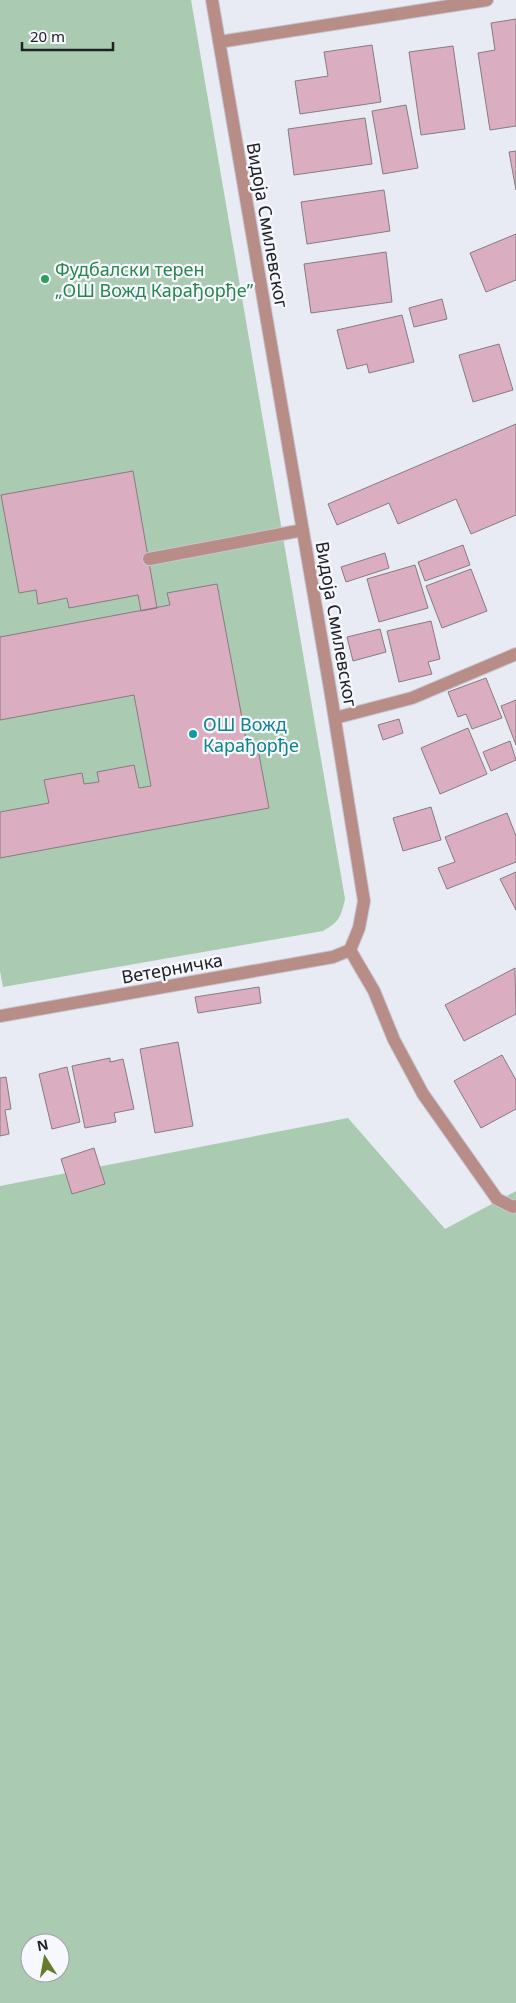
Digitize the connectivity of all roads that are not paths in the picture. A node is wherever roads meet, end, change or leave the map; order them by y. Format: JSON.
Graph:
{"nodes":[{"id":1,"x":212,"y":0,"type":"edge"},
{"id":2,"x":486,"y":0,"type":"edge"},
{"id":3,"x":219,"y":42,"type":"junction"},
{"id":4,"x":303,"y":530,"type":"junction"},
{"id":5,"x":149,"y":560,"type":"dead end"},
{"id":6,"x":516,"y":654,"type":"edge"},
{"id":7,"x":335,"y":718,"type":"junction"},
{"id":8,"x":350,"y":950,"type":"junction"},
{"id":9,"x":0,"y":1016,"type":"edge"},
{"id":10,"x":514,"y":1206,"type":"edge"}],
"edges":[{"from":1,"to":3,"type":"street","name":"Видоја Смилевског"},
{"from":2,"to":3,"type":"street"},
{"from":3,"to":4,"type":"street","name":"Видоја Смилевског"},
{"from":4,"to":5,"type":"street"},
{"from":4,"to":7,"type":"street","name":"Видоја Смилевског"},
{"from":6,"to":7,"type":"street"},
{"from":7,"to":8,"type":"street","name":"Видоја Смилевског"},
{"from":8,"to":9,"type":"street","name":"Ветерничка"},
{"from":8,"to":10,"type":"street"}]}
